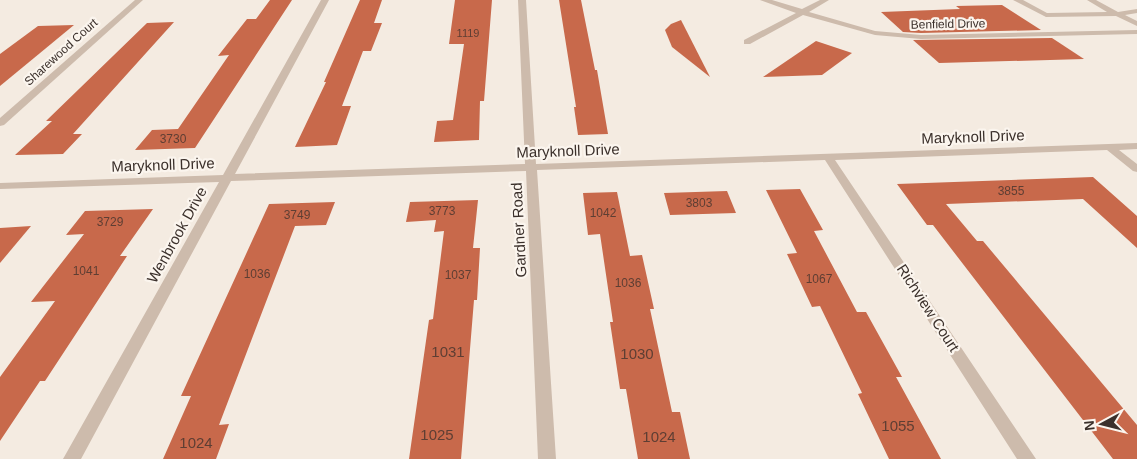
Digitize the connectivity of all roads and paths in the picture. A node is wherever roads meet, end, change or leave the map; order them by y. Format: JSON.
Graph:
{"nodes":[{"id":1,"x":139,"y":0,"type":"edge"},
{"id":2,"x":325,"y":0,"type":"edge"},
{"id":3,"x":522,"y":0,"type":"edge"},
{"id":4,"x":764,"y":0,"type":"edge"},
{"id":5,"x":825,"y":0,"type":"edge"},
{"id":6,"x":1017,"y":0,"type":"edge"},
{"id":7,"x":1091,"y":0,"type":"edge"},
{"id":8,"x":1137,"y":11,"type":"edge"},
{"id":9,"x":802,"y":13,"type":"junction"},
{"id":10,"x":1117,"y":14,"type":"junction"},
{"id":11,"x":1137,"y":24,"type":"edge"},
{"id":12,"x":1137,"y":32,"type":"edge"},
{"id":13,"x":748,"y":42,"type":"dead end"},
{"id":14,"x":0,"y":123,"type":"edge"},
{"id":15,"x":1137,"y":146,"type":"edge"},
{"id":16,"x":1109,"y":147,"type":"junction"},
{"id":17,"x":828,"y":157,"type":"junction"},
{"id":18,"x":532,"y":167,"type":"junction"},
{"id":19,"x":1137,"y":169,"type":"edge"},
{"id":20,"x":226,"y":178,"type":"junction"},
{"id":21,"x":0,"y":186,"type":"edge"},
{"id":22,"x":72,"y":459,"type":"edge"},
{"id":23,"x":547,"y":459,"type":"edge"},
{"id":24,"x":1027,"y":459,"type":"edge"}],
"edges":[{"from":1,"to":14,"type":"street","name":"Sharewood Court"},
{"from":2,"to":20,"type":"street","name":"Wenbrook Drive"},
{"from":3,"to":18,"type":"street","name":"Gardner Road"},
{"from":4,"to":9,"type":"street","name":"Benfield Drive"},
{"from":5,"to":9,"type":"street"},
{"from":6,"to":10,"type":"street"},
{"from":7,"to":10,"type":"street"},
{"from":8,"to":10,"type":"street"},
{"from":9,"to":12,"type":"street","name":"Benfield Drive"},
{"from":9,"to":13,"type":"street"},
{"from":10,"to":11,"type":"street"},
{"from":15,"to":16,"type":"street","name":"Maryknoll Drive"},
{"from":16,"to":17,"type":"street","name":"Maryknoll Drive"},
{"from":16,"to":19,"type":"street"},
{"from":17,"to":18,"type":"street","name":"Maryknoll Drive"},
{"from":17,"to":24,"type":"street","name":"Richview Court"},
{"from":18,"to":20,"type":"street","name":"Maryknoll Drive"},
{"from":18,"to":23,"type":"street","name":"Gardner Road"},
{"from":20,"to":21,"type":"street","name":"Maryknoll Drive"},
{"from":20,"to":22,"type":"street","name":"Wenbrook Drive"}]}
